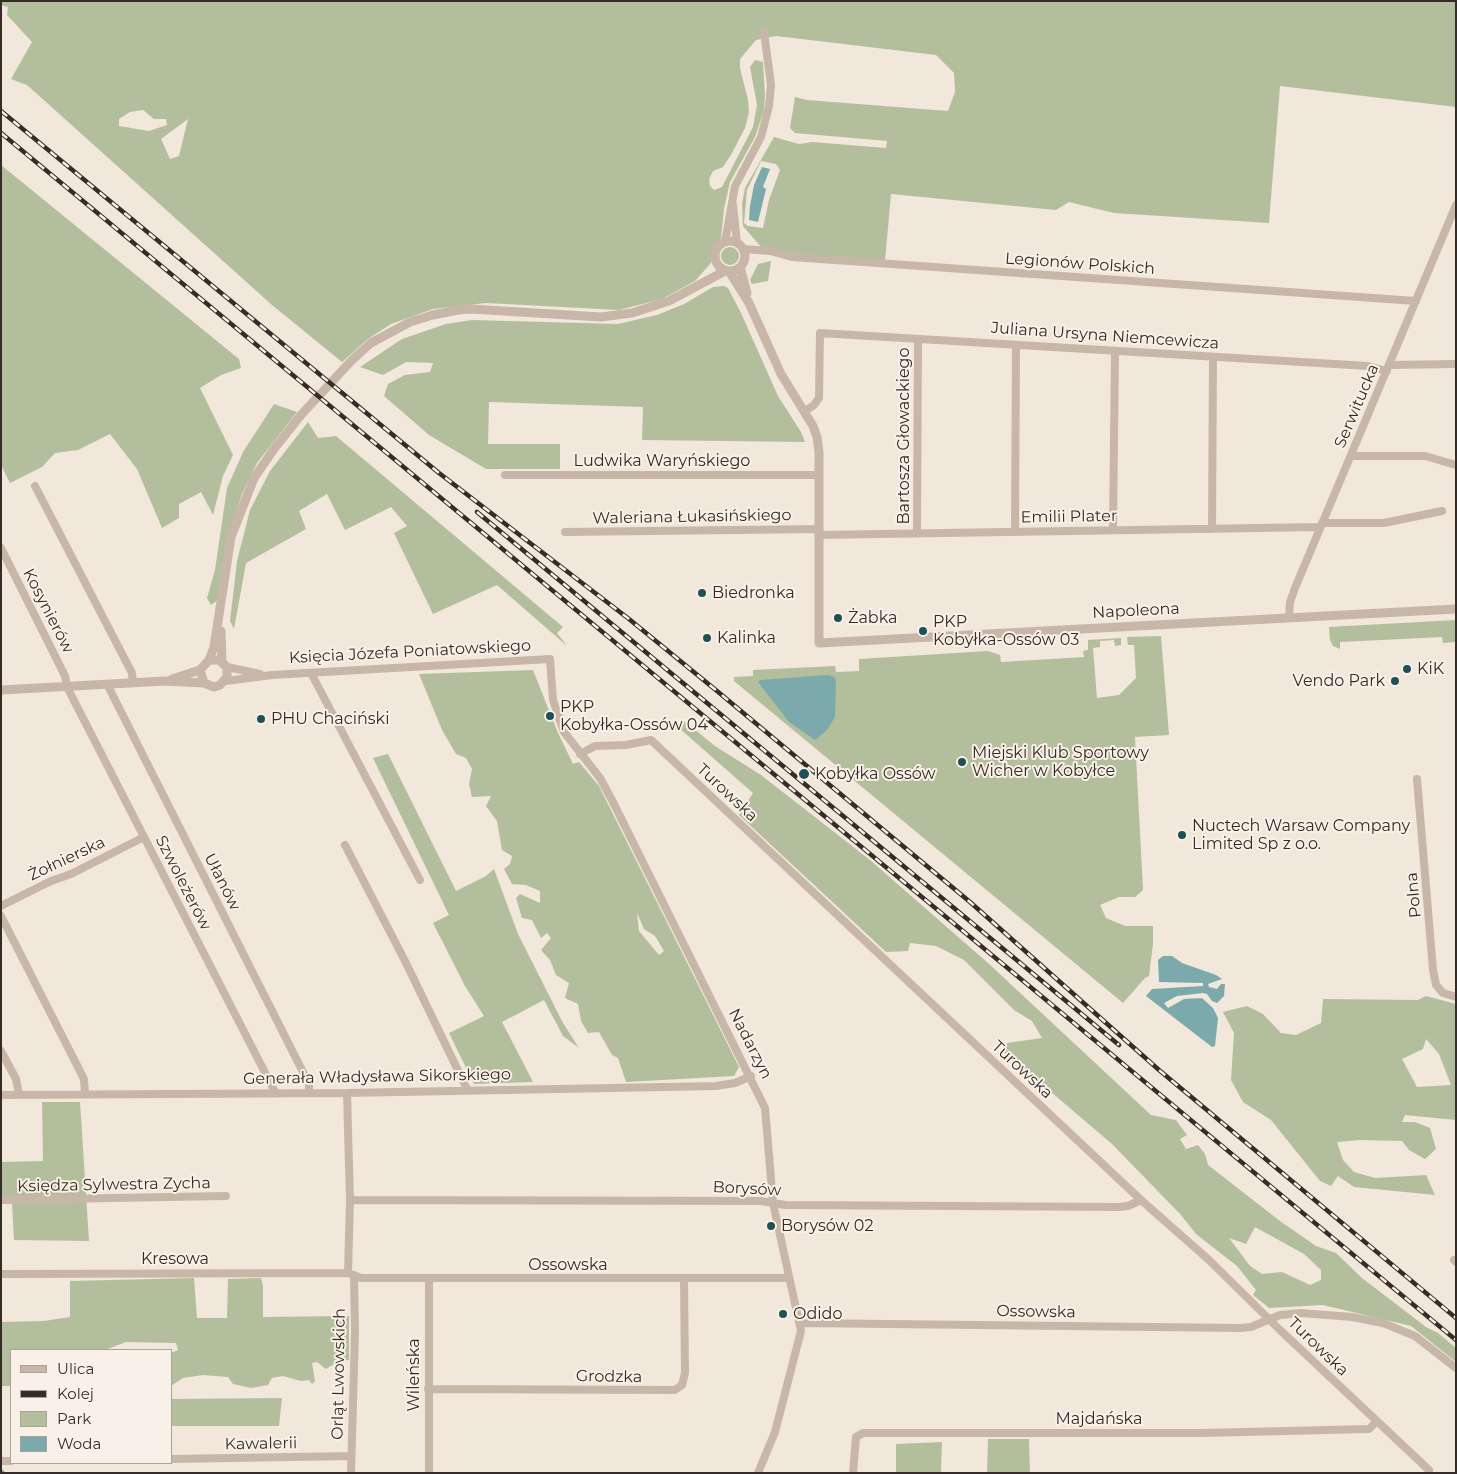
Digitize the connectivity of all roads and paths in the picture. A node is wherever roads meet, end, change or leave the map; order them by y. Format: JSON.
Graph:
{"nodes":[{"id":1,"x":764,"y":32,"type":"dead end"},
{"id":2,"x":732,"y":198,"type":"junction"},
{"id":3,"x":1456,"y":205,"type":"edge"},
{"id":4,"x":725,"y":242,"type":"junction"},
{"id":5,"x":740,"y":246,"type":"junction"},
{"id":6,"x":716,"y":262,"type":"junction"},
{"id":7,"x":740,"y":267,"type":"junction"},
{"id":8,"x":727,"y":271,"type":"junction"},
{"id":9,"x":696,"y":286,"type":"junction"},
{"id":10,"x":1416,"y":301,"type":"junction"},
{"id":11,"x":750,"y":303,"type":"junction"},
{"id":12,"x":918,"y":339,"type":"junction"},
{"id":13,"x":1016,"y":345,"type":"junction"},
{"id":14,"x":1115,"y":351,"type":"junction"},
{"id":15,"x":1213,"y":357,"type":"junction"},
{"id":16,"x":1456,"y":364,"type":"edge"},
{"id":17,"x":1388,"y":368,"type":"junction"},
{"id":18,"x":804,"y":412,"type":"junction"},
{"id":19,"x":1351,"y":456,"type":"junction"},
{"id":20,"x":1456,"y":465,"type":"edge"},
{"id":21,"x":505,"y":475,"type":"dead end"},
{"id":22,"x":818,"y":475,"type":"junction"},
{"id":23,"x":35,"y":486,"type":"dead end"},
{"id":24,"x":1442,"y":510,"type":"dead end"},
{"id":25,"x":1321,"y":525,"type":"junction"},
{"id":26,"x":1212,"y":529,"type":"junction"},
{"id":27,"x":1114,"y":530,"type":"junction"},
{"id":28,"x":565,"y":532,"type":"dead end"},
{"id":29,"x":818,"y":532,"type":"junction"},
{"id":30,"x":1016,"y":532,"type":"junction"},
{"id":31,"x":916,"y":533,"type":"junction"},
{"id":32,"x":1,"y":548,"type":"edge"},
{"id":33,"x":1456,"y":608,"type":"edge"},
{"id":34,"x":222,"y":610,"type":"junction"},
{"id":35,"x":1289,"y":618,"type":"junction"},
{"id":36,"x":550,"y":659,"type":"joint"},
{"id":37,"x":209,"y":660,"type":"junction"},
{"id":38,"x":224,"y":665,"type":"junction"},
{"id":39,"x":200,"y":670,"type":"junction"},
{"id":40,"x":311,"y":673,"type":"junction"},
{"id":41,"x":272,"y":676,"type":"junction"},
{"id":42,"x":165,"y":681,"type":"junction"},
{"id":43,"x":226,"y":681,"type":"junction"},
{"id":44,"x":133,"y":683,"type":"junction"},
{"id":45,"x":204,"y":683,"type":"junction"},
{"id":46,"x":106,"y":684,"type":"junction"},
{"id":47,"x":67,"y":687,"type":"junction"},
{"id":48,"x":1,"y":690,"type":"edge"},
{"id":49,"x":580,"y":754,"type":"junction"},
{"id":50,"x":1417,"y":779,"type":"dead end"},
{"id":51,"x":144,"y":837,"type":"junction"},
{"id":52,"x":345,"y":845,"type":"dead end"},
{"id":53,"x":420,"y":880,"type":"dead end"},
{"id":54,"x":1,"y":906,"type":"edge"},
{"id":55,"x":1,"y":916,"type":"edge"},
{"id":56,"x":1456,"y":998,"type":"edge"},
{"id":57,"x":1,"y":1051,"type":"edge"},
{"id":58,"x":751,"y":1076,"type":"junction"},
{"id":59,"x":468,"y":1089,"type":"junction"},
{"id":60,"x":275,"y":1092,"type":"junction"},
{"id":61,"x":309,"y":1092,"type":"junction"},
{"id":62,"x":347,"y":1093,"type":"junction"},
{"id":63,"x":20,"y":1094,"type":"junction"},
{"id":64,"x":85,"y":1094,"type":"junction"},
{"id":65,"x":1,"y":1095,"type":"edge"},
{"id":66,"x":226,"y":1196,"type":"dead end"},
{"id":67,"x":1,"y":1200,"type":"edge"},
{"id":68,"x":350,"y":1200,"type":"junction"},
{"id":69,"x":1141,"y":1200,"type":"junction"},
{"id":70,"x":772,"y":1203,"type":"junction"},
{"id":71,"x":1,"y":1274,"type":"edge"},
{"id":72,"x":351,"y":1274,"type":"junction"},
{"id":73,"x":428,"y":1278,"type":"junction"},
{"id":74,"x":684,"y":1278,"type":"junction"},
{"id":75,"x":788,"y":1278,"type":"junction"},
{"id":76,"x":1270,"y":1319,"type":"junction"},
{"id":77,"x":800,"y":1323,"type":"junction"},
{"id":78,"x":1456,"y":1368,"type":"edge"},
{"id":79,"x":428,"y":1388,"type":"junction"},
{"id":80,"x":1376,"y":1422,"type":"junction"},
{"id":81,"x":351,"y":1456,"type":"junction"},
{"id":82,"x":172,"y":1459,"type":"edge"},
{"id":83,"x":1429,"y":1470,"type":"dead end"},
{"id":84,"x":428,"y":1471,"type":"dead end"},
{"id":85,"x":351,"y":1473,"type":"edge"},
{"id":86,"x":758,"y":1473,"type":"edge"},
{"id":87,"x":853,"y":1473,"type":"edge"}],
"edges":[{"from":1,"to":2,"type":"street"},
{"from":2,"to":4,"type":"street"},
{"from":2,"to":5,"type":"street"},
{"from":3,"to":10,"type":"street","name":"Serwitucka"},
{"from":4,"to":5,"type":"street"},
{"from":4,"to":6,"type":"street"},
{"from":5,"to":7,"type":"street"},
{"from":5,"to":10,"type":"street","name":"Legionów Polskich"},
{"from":6,"to":8,"type":"street"},
{"from":6,"to":9,"type":"street"},
{"from":7,"to":8,"type":"street"},
{"from":7,"to":11,"type":"street"},
{"from":8,"to":9,"type":"street"},
{"from":8,"to":11,"type":"street"},
{"from":9,"to":34,"type":"street"},
{"from":10,"to":17,"type":"street","name":"Serwitucka"},
{"from":11,"to":18,"type":"street"},
{"from":12,"to":13,"type":"street","name":"Juliana Ursyna Niemcewicza"},
{"from":12,"to":18,"type":"street","name":"Juliana Ursyna Niemcewicza"},
{"from":12,"to":31,"type":"street","name":"Bartosza Głowackiego"},
{"from":13,"to":14,"type":"street","name":"Juliana Ursyna Niemcewicza"},
{"from":13,"to":30,"type":"street"},
{"from":14,"to":15,"type":"street","name":"Juliana Ursyna Niemcewicza"},
{"from":14,"to":27,"type":"street"},
{"from":15,"to":17,"type":"street","name":"Juliana Ursyna Niemcewicza"},
{"from":15,"to":26,"type":"street"},
{"from":16,"to":17,"type":"street","name":"Juliana Ursyna Niemcewicza"},
{"from":17,"to":19,"type":"street","name":"Serwitucka"},
{"from":18,"to":22,"type":"street"},
{"from":19,"to":20,"type":"street"},
{"from":19,"to":25,"type":"street","name":"Serwitucka"},
{"from":21,"to":22,"type":"street","name":"Ludwika Waryńskiego"},
{"from":22,"to":29,"type":"street"},
{"from":23,"to":44,"type":"street"},
{"from":24,"to":25,"type":"street","name":"Emilii Plater"},
{"from":25,"to":26,"type":"street","name":"Emilii Plater"},
{"from":25,"to":35,"type":"street","name":"Serwitucka"},
{"from":26,"to":27,"type":"street","name":"Emilii Plater"},
{"from":27,"to":30,"type":"street","name":"Emilii Plater"},
{"from":28,"to":29,"type":"street","name":"Waleriana Łukasińskiego"},
{"from":29,"to":31,"type":"street","name":"Emilii Plater"},
{"from":29,"to":35,"type":"street","name":"Napoleona"},
{"from":30,"to":31,"type":"street","name":"Emilii Plater"},
{"from":32,"to":47,"type":"street","name":"Kosynierów"},
{"from":33,"to":35,"type":"street","name":"Napoleona"},
{"from":34,"to":37,"type":"street"},
{"from":34,"to":38,"type":"street"},
{"from":36,"to":40,"type":"street","name":"Księcia Józefa Poniatowskiego"},
{"from":36,"to":49,"type":"street","name":"Nadarzyn"},
{"from":37,"to":38,"type":"street"},
{"from":37,"to":39,"type":"street"},
{"from":38,"to":41,"type":"street","name":"Księcia Józefa Poniatowskiego"},
{"from":38,"to":43,"type":"street"},
{"from":39,"to":42,"type":"street"},
{"from":39,"to":45,"type":"street"},
{"from":40,"to":41,"type":"street","name":"Księcia Józefa Poniatowskiego"},
{"from":40,"to":53,"type":"street"},
{"from":41,"to":43,"type":"street","name":"Księcia Józefa Poniatowskiego"},
{"from":42,"to":44,"type":"street"},
{"from":42,"to":45,"type":"street"},
{"from":43,"to":45,"type":"street"},
{"from":44,"to":46,"type":"street"},
{"from":46,"to":47,"type":"street"},
{"from":46,"to":61,"type":"street","name":"Ułanów"},
{"from":47,"to":48,"type":"street"},
{"from":47,"to":51,"type":"street","name":"Szwoleżerów"},
{"from":49,"to":58,"type":"street","name":"Nadarzyn"},
{"from":49,"to":69,"type":"street","name":"Turowska"},
{"from":50,"to":56,"type":"street","name":"Polna"},
{"from":51,"to":54,"type":"street","name":"Żołnierska"},
{"from":51,"to":60,"type":"street","name":"Szwoleżerów"},
{"from":52,"to":59,"type":"street"},
{"from":55,"to":64,"type":"street"},
{"from":57,"to":63,"type":"street"},
{"from":58,"to":59,"type":"street","name":"Generała Władysława Sikorskiego"},
{"from":58,"to":70,"type":"street","name":"Nadarzyn"},
{"from":59,"to":62,"type":"street","name":"Generała Władysława Sikorskiego"},
{"from":60,"to":61,"type":"street","name":"Generała Władysława Sikorskiego"},
{"from":60,"to":64,"type":"street","name":"Generała Władysława Sikorskiego"},
{"from":61,"to":62,"type":"street","name":"Generała Władysława Sikorskiego"},
{"from":62,"to":68,"type":"street","name":"Orląt Lwowskich"},
{"from":63,"to":64,"type":"street","name":"Generała Władysława Sikorskiego"},
{"from":63,"to":65,"type":"street","name":"Generała Władysława Sikorskiego"},
{"from":66,"to":67,"type":"street","name":"Księdza Sylwestra Zycha"},
{"from":68,"to":70,"type":"street","name":"Borysów"},
{"from":68,"to":72,"type":"street","name":"Orląt Lwowskich"},
{"from":69,"to":70,"type":"street","name":"Borysów"},
{"from":69,"to":76,"type":"street","name":"Turowska"},
{"from":70,"to":75,"type":"street","name":"Nadarzyn"},
{"from":71,"to":72,"type":"street","name":"Kresowa"},
{"from":72,"to":73,"type":"street","name":"Ossowska"},
{"from":72,"to":81,"type":"street","name":"Orląt Lwowskich"},
{"from":73,"to":74,"type":"street","name":"Ossowska"},
{"from":73,"to":79,"type":"street","name":"Wileńska"},
{"from":74,"to":75,"type":"street","name":"Ossowska"},
{"from":74,"to":79,"type":"street","name":"Grodzka"},
{"from":75,"to":77,"type":"street","name":"Nadarzyn"},
{"from":76,"to":77,"type":"street","name":"Ossowska"},
{"from":76,"to":78,"type":"street","name":"Ossowska"},
{"from":76,"to":80,"type":"street","name":"Turowska"},
{"from":77,"to":86,"type":"street","name":"Nadarzyn"},
{"from":79,"to":84,"type":"street","name":"Wileńska"},
{"from":80,"to":83,"type":"street","name":"Turowska"},
{"from":80,"to":87,"type":"street","name":"Majdańska"},
{"from":81,"to":82,"type":"street","name":"Kawalerii"},
{"from":81,"to":85,"type":"street","name":"Orląt Lwowskich"}]}
